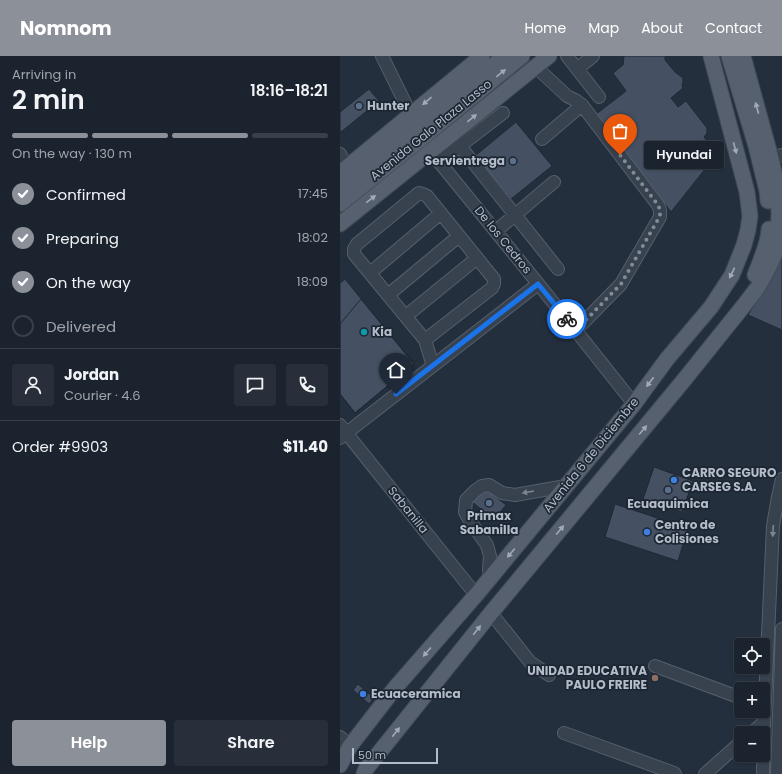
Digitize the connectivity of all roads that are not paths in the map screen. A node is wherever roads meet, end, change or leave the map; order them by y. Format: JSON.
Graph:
{"nodes":[{"id":1,"x":382,"y":56,"type":"edge"},
{"id":2,"x":505,"y":56,"type":"edge"},
{"id":3,"x":522,"y":56,"type":"edge"},
{"id":4,"x":549,"y":56,"type":"edge"},
{"id":5,"x":567,"y":56,"type":"edge"},
{"id":6,"x":593,"y":56,"type":"edge"},
{"id":7,"x":728,"y":56,"type":"edge"},
{"id":8,"x":743,"y":56,"type":"edge"},
{"id":9,"x":481,"y":57,"type":"edge"},
{"id":10,"x":709,"y":58,"type":"edge"},
{"id":11,"x":536,"y":67,"type":"junction"},
{"id":12,"x":577,"y":69,"type":"junction"},
{"id":13,"x":599,"y":97,"type":"dead end"},
{"id":14,"x":582,"y":105,"type":"junction"},
{"id":15,"x":503,"y":113,"type":"dead end"},
{"id":16,"x":411,"y":115,"type":"junction"},
{"id":17,"x":542,"y":139,"type":"dead end"},
{"id":18,"x":460,"y":146,"type":"junction"},
{"id":19,"x":435,"y":157,"type":"junction"},
{"id":20,"x":776,"y":157,"type":"edge"},
{"id":21,"x":342,"y":165,"type":"edge"},
{"id":22,"x":554,"y":182,"type":"dead end"},
{"id":23,"x":340,"y":190,"type":"edge"},
{"id":24,"x":340,"y":204,"type":"edge"},
{"id":25,"x":441,"y":213,"type":"junction"},
{"id":26,"x":515,"y":215,"type":"junction"},
{"id":27,"x":340,"y":224,"type":"edge"},
{"id":28,"x":496,"y":231,"type":"junction"},
{"id":29,"x":459,"y":236,"type":"junction"},
{"id":30,"x":477,"y":258,"type":"junction"},
{"id":31,"x":558,"y":269,"type":"dead end"},
{"id":32,"x":370,"y":273,"type":"junction"},
{"id":33,"x":538,"y":284,"type":"junction"},
{"id":34,"x":388,"y":295,"type":"junction"},
{"id":35,"x":745,"y":304,"type":"junction"},
{"id":36,"x":406,"y":316,"type":"junction"},
{"id":37,"x":576,"y":330,"type":"junction"},
{"id":38,"x":426,"y":340,"type":"junction"},
{"id":39,"x":433,"y":366,"type":"junction"},
{"id":40,"x":634,"y":404,"type":"junction"},
{"id":41,"x":342,"y":432,"type":"edge"},
{"id":42,"x":782,"y":479,"type":"edge"},
{"id":43,"x":566,"y":486,"type":"junction"},
{"id":44,"x":490,"y":577,"type":"junction"},
{"id":45,"x":476,"y":595,"type":"junction"},
{"id":46,"x":492,"y":613,"type":"junction"},
{"id":47,"x":782,"y":629,"type":"edge"},
{"id":48,"x":655,"y":666,"type":"dead end"},
{"id":49,"x":548,"y":675,"type":"dead end"},
{"id":50,"x":765,"y":682,"type":"edge"},
{"id":51,"x":734,"y":695,"type":"edge"},
{"id":52,"x":764,"y":718,"type":"edge"},
{"id":53,"x":764,"y":722,"type":"junction"},
{"id":54,"x":760,"y":726,"type":"edge"},
{"id":55,"x":564,"y":733,"type":"dead end"},
{"id":56,"x":345,"y":741,"type":"edge"},
{"id":57,"x":734,"y":748,"type":"edge"},
{"id":58,"x":340,"y":765,"type":"edge"},
{"id":59,"x":355,"y":774,"type":"edge"},
{"id":60,"x":364,"y":774,"type":"edge"},
{"id":61,"x":675,"y":774,"type":"edge"},
{"id":62,"x":705,"y":774,"type":"edge"},
{"id":63,"x":763,"y":774,"type":"edge"},
{"id":64,"x":777,"y":774,"type":"edge"}],
"edges":[{"from":1,"to":16,"type":"street"},
{"from":2,"to":23,"type":"main road","name":"Avenida Galo Plaza Lasso"},
{"from":24,"to":3,"type":"main road","name":"Avenida Galo Plaza Lasso","one_way":true},
{"from":4,"to":11,"type":"main road","name":"Avenida Galo Plaza Lasso"},
{"from":5,"to":12,"type":"street"},
{"from":6,"to":12,"type":"street"},
{"from":7,"to":35,"type":"main road","name":"Avenida 6 de Diciembre"},
{"from":20,"to":8,"type":"main road","name":"Avenida 6 de Diciembre","one_way":true},
{"from":9,"to":16,"type":"main road","name":"Avenida Galo Plaza Lasso","one_way":true},
{"from":10,"to":40,"type":"main road","name":"Avenida 6 de Diciembre","one_way":true},
{"from":11,"to":14,"type":"street"},
{"from":19,"to":11,"type":"main road","name":"Avenida Galo Plaza Lasso","one_way":true},
{"from":12,"to":13,"type":"street"},
{"from":14,"to":17,"type":"street"},
{"from":14,"to":37,"type":"street"},
{"from":15,"to":18,"type":"street"},
{"from":16,"to":21,"type":"main road","name":"Avenida Galo Plaza Lasso"},
{"from":18,"to":19,"type":"street"},
{"from":18,"to":26,"type":"street"},
{"from":27,"to":19,"type":"main road","name":"Avenida Galo Plaza Lasso","one_way":true},
{"from":19,"to":28,"type":"street","name":"De los Cedros"},
{"from":20,"to":35,"type":"main road","name":"Avenida 6 de Diciembre"},
{"from":22,"to":26,"type":"street"},
{"from":25,"to":29,"type":"street"},
{"from":25,"to":32,"type":"street"},
{"from":25,"to":32,"type":"street"},
{"from":26,"to":28,"type":"street"},
{"from":26,"to":31,"type":"street"},
{"from":28,"to":33,"type":"street","name":"De los Cedros"},
{"from":29,"to":30,"type":"street"},
{"from":29,"to":34,"type":"street"},
{"from":30,"to":36,"type":"street"},
{"from":30,"to":38,"type":"street"},
{"from":32,"to":34,"type":"street"},
{"from":33,"to":37,"type":"street","name":"De los Cedros"},
{"from":33,"to":39,"type":"street"},
{"from":34,"to":36,"type":"street"},
{"from":46,"to":35,"type":"main road","name":"Avenida 6 de Diciembre","one_way":true},
{"from":36,"to":38,"type":"street"},
{"from":37,"to":40,"type":"street","name":"De los Cedros"},
{"from":38,"to":39,"type":"street"},
{"from":39,"to":41,"type":"street"},
{"from":40,"to":43,"type":"main road","name":"Avenida 6 de Diciembre"},
{"from":41,"to":45,"type":"street","name":"Sabanilla"},
{"from":42,"to":50,"type":"street","one_way":true},
{"from":43,"to":44,"type":"main road","name":"Avenida 6 de Diciembre","one_way":true},
{"from":43,"to":44,"type":"street","one_way":true},
{"from":44,"to":45,"type":"main road","name":"Avenida 6 de Diciembre"},
{"from":45,"to":56,"type":"main road","name":"Avenida 6 de Diciembre","one_way":true},
{"from":46,"to":49,"type":"street"},
{"from":60,"to":46,"type":"main road","name":"Avenida 6 de Diciembre","one_way":true},
{"from":47,"to":64,"type":"street"},
{"from":48,"to":51,"type":"street"},
{"from":52,"to":53,"type":"street"},
{"from":53,"to":54,"type":"street"},
{"from":53,"to":63,"type":"street"},
{"from":55,"to":61,"type":"street"},
{"from":56,"to":58,"type":"main road","name":"Avenida 6 de Diciembre"},
{"from":57,"to":62,"type":"street"},
{"from":58,"to":59,"type":"main road"}]}
